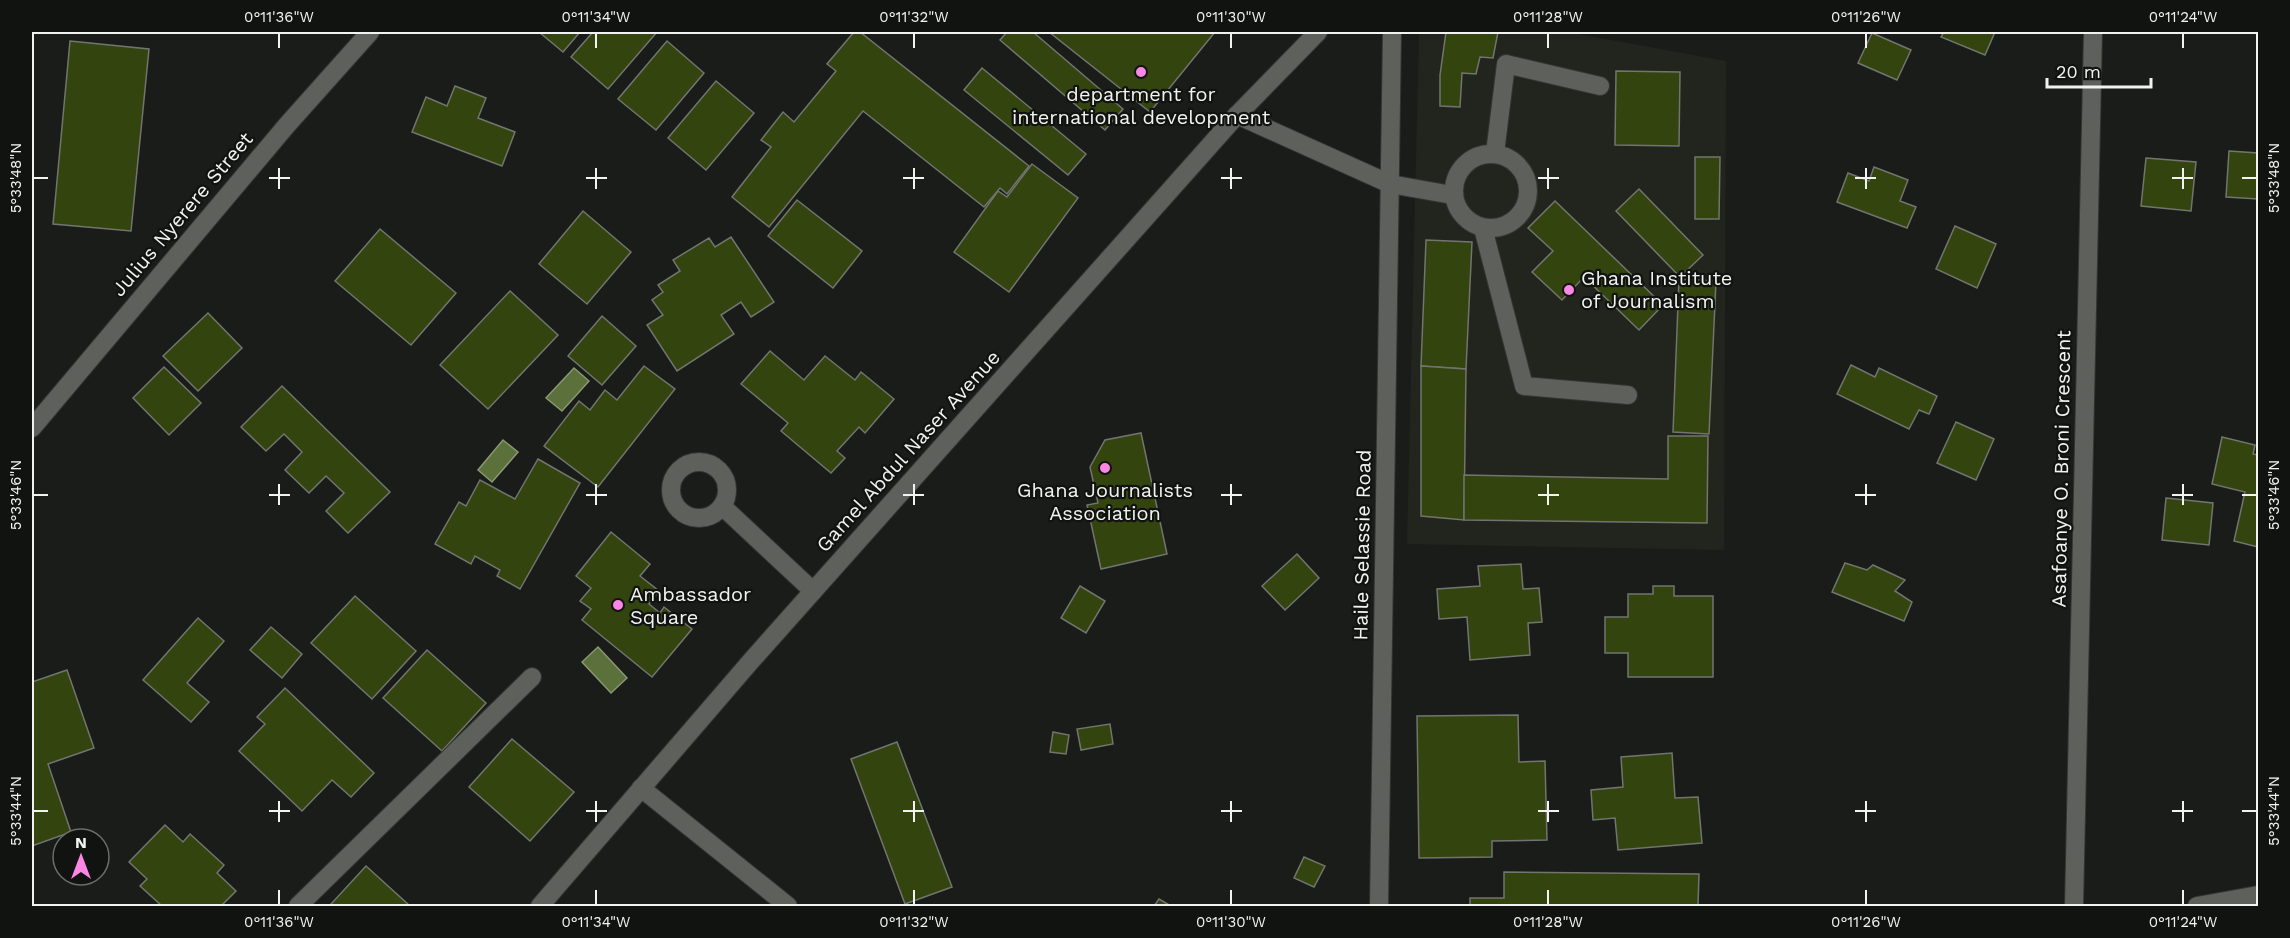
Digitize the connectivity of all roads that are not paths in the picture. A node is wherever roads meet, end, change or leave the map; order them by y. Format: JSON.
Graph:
{"nodes":[{"id":1,"x":370,"y":32,"type":"edge"},
{"id":2,"x":1318,"y":32,"type":"edge"},
{"id":3,"x":1392,"y":32,"type":"edge"},
{"id":4,"x":2093,"y":32,"type":"edge"},
{"id":5,"x":1600,"y":87,"type":"dead end"},
{"id":6,"x":1237,"y":115,"type":"junction"},
{"id":7,"x":1495,"y":153,"type":"junction"},
{"id":8,"x":1390,"y":184,"type":"junction"},
{"id":9,"x":1452,"y":195,"type":"junction"},
{"id":10,"x":1483,"y":228,"type":"junction"},
{"id":11,"x":1628,"y":395,"type":"dead end"},
{"id":12,"x":32,"y":428,"type":"edge"},
{"id":13,"x":722,"y":506,"type":"dead end"},
{"id":14,"x":813,"y":591,"type":"junction"},
{"id":15,"x":532,"y":677,"type":"dead end"},
{"id":16,"x":642,"y":788,"type":"junction"},
{"id":17,"x":2259,"y":895,"type":"edge"},
{"id":18,"x":298,"y":906,"type":"edge"},
{"id":19,"x":540,"y":906,"type":"edge"},
{"id":20,"x":788,"y":906,"type":"edge"},
{"id":21,"x":1379,"y":906,"type":"edge"},
{"id":22,"x":2074,"y":906,"type":"edge"},
{"id":23,"x":2197,"y":906,"type":"edge"}],
"edges":[{"from":1,"to":12,"type":"street","name":"Julius Nyerere Street"},
{"from":2,"to":6,"type":"street","name":"Gamel Abdul Naser Avenue"},
{"from":3,"to":8,"type":"street","name":"Haile Selassie Road"},
{"from":4,"to":22,"type":"street","name":"Asafoanye O. Broni Crescent"},
{"from":5,"to":7,"type":"street"},
{"from":6,"to":8,"type":"street"},
{"from":6,"to":14,"type":"street","name":"Gamel Abdul Naser Avenue"},
{"from":7,"to":9,"type":"street"},
{"from":7,"to":10,"type":"street"},
{"from":8,"to":9,"type":"street"},
{"from":8,"to":21,"type":"street","name":"Haile Selassie Road"},
{"from":9,"to":10,"type":"street"},
{"from":10,"to":11,"type":"street"},
{"from":13,"to":14,"type":"street"},
{"from":14,"to":16,"type":"street","name":"Gamel Abdul Naser Avenue"},
{"from":15,"to":18,"type":"street"},
{"from":16,"to":19,"type":"street","name":"Gamel Abdul Naser Avenue"},
{"from":16,"to":20,"type":"street"},
{"from":17,"to":23,"type":"street"}]}
